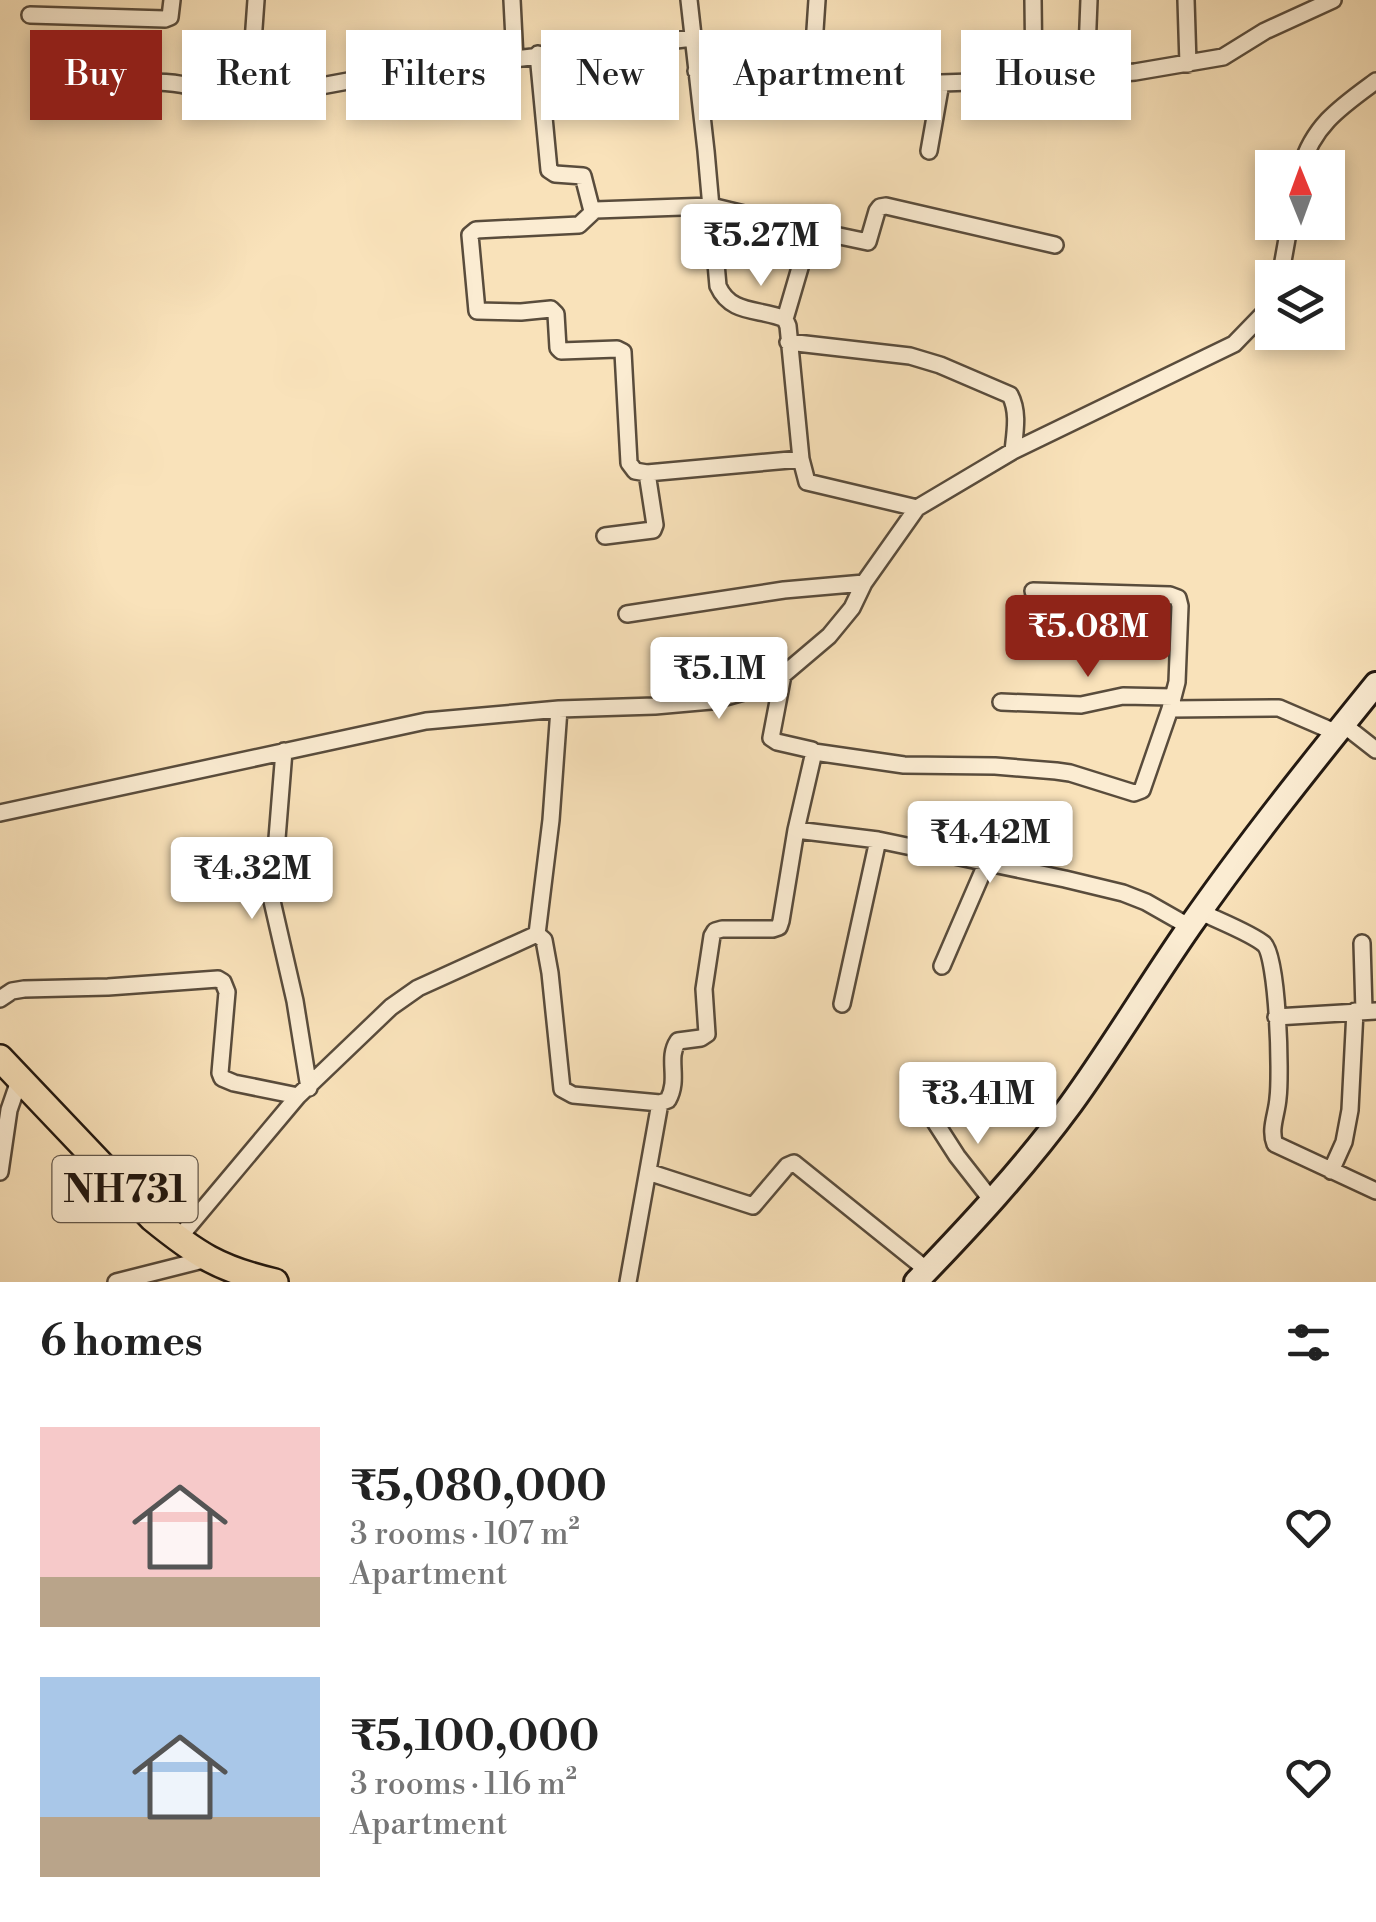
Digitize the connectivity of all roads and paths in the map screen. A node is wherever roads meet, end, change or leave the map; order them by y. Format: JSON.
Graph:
{"nodes":[{"id":1,"x":172,"y":0,"type":"edge"},
{"id":2,"x":256,"y":0,"type":"edge"},
{"id":3,"x":512,"y":0,"type":"edge"},
{"id":4,"x":690,"y":0,"type":"edge"},
{"id":5,"x":817,"y":0,"type":"edge"},
{"id":6,"x":1033,"y":0,"type":"edge"},
{"id":7,"x":1089,"y":0,"type":"edge"},
{"id":8,"x":1186,"y":0,"type":"edge"},
{"id":9,"x":1334,"y":0,"type":"edge"},
{"id":10,"x":30,"y":14,"type":"dead end"},
{"id":11,"x":254,"y":30,"type":"edge"},
{"id":12,"x":513,"y":30,"type":"edge"},
{"id":13,"x":815,"y":30,"type":"edge"},
{"id":14,"x":1033,"y":30,"type":"edge"},
{"id":15,"x":1088,"y":30,"type":"edge"},
{"id":16,"x":693,"y":38,"type":"junction"},
{"id":17,"x":538,"y":54,"type":"junction"},
{"id":18,"x":521,"y":58,"type":"edge"},
{"id":19,"x":1188,"y":64,"type":"junction"},
{"id":20,"x":696,"y":71,"type":"junction"},
{"id":21,"x":699,"y":71,"type":"edge"},
{"id":22,"x":1131,"y":71,"type":"edge"},
{"id":23,"x":1376,"y":80,"type":"edge"},
{"id":24,"x":961,"y":82,"type":"edge"},
{"id":25,"x":941,"y":83,"type":"edge"},
{"id":26,"x":934,"y":120,"type":"edge"},
{"id":27,"x":1307,"y":150,"type":"edge"},
{"id":28,"x":929,"y":151,"type":"dead end"},
{"id":29,"x":712,"y":206,"type":"junction"},
{"id":30,"x":592,"y":210,"type":"junction"},
{"id":31,"x":811,"y":230,"type":"junction"},
{"id":32,"x":1055,"y":245,"type":"dead end"},
{"id":33,"x":785,"y":319,"type":"junction"},
{"id":34,"x":1255,"y":322,"type":"edge"},
{"id":35,"x":788,"y":342,"type":"junction"},
{"id":36,"x":1013,"y":451,"type":"junction"},
{"id":37,"x":801,"y":460,"type":"junction"},
{"id":38,"x":647,"y":473,"type":"junction"},
{"id":39,"x":917,"y":508,"type":"junction"},
{"id":40,"x":605,"y":536,"type":"dead end"},
{"id":41,"x":864,"y":582,"type":"junction"},
{"id":42,"x":1033,"y":591,"type":"dead end"},
{"id":43,"x":628,"y":614,"type":"dead end"},
{"id":44,"x":783,"y":675,"type":"junction"},
{"id":45,"x":1376,"y":684,"type":"edge"},
{"id":46,"x":1001,"y":702,"type":"dead end"},
{"id":47,"x":1172,"y":703,"type":"junction"},
{"id":48,"x":559,"y":710,"type":"junction"},
{"id":49,"x":1340,"y":729,"type":"junction"},
{"id":50,"x":1376,"y":750,"type":"edge"},
{"id":51,"x":284,"y":752,"type":"junction"},
{"id":52,"x":814,"y":752,"type":"junction"},
{"id":53,"x":0,"y":813,"type":"edge"},
{"id":54,"x":796,"y":830,"type":"junction"},
{"id":55,"x":878,"y":840,"type":"junction"},
{"id":56,"x":987,"y":862,"type":"junction"},
{"id":57,"x":1195,"y":920,"type":"junction"},
{"id":58,"x":537,"y":934,"type":"junction"},
{"id":59,"x":1362,"y":943,"type":"dead end"},
{"id":60,"x":942,"y":966,"type":"dead end"},
{"id":61,"x":0,"y":999,"type":"edge"},
{"id":62,"x":842,"y":1004,"type":"dead end"},
{"id":63,"x":1365,"y":1011,"type":"edge"},
{"id":64,"x":1276,"y":1016,"type":"junction"},
{"id":65,"x":0,"y":1058,"type":"edge"},
{"id":66,"x":20,"y":1078,"type":"junction"},
{"id":67,"x":303,"y":1092,"type":"junction"},
{"id":68,"x":660,"y":1103,"type":"junction"},
{"id":69,"x":930,"y":1114,"type":"dead end"},
{"id":70,"x":1331,"y":1170,"type":"junction"},
{"id":71,"x":0,"y":1172,"type":"edge"},
{"id":72,"x":648,"y":1172,"type":"junction"},
{"id":73,"x":1376,"y":1191,"type":"edge"},
{"id":74,"x":993,"y":1202,"type":"junction"},
{"id":75,"x":178,"y":1240,"type":"junction"},
{"id":76,"x":207,"y":1259,"type":"junction"},
{"id":77,"x":922,"y":1276,"type":"edge"},
{"id":78,"x":116,"y":1282,"type":"edge"},
{"id":79,"x":275,"y":1282,"type":"edge"},
{"id":80,"x":628,"y":1282,"type":"edge"}],
"edges":[{"from":1,"to":10,"type":"street"},
{"from":2,"to":11,"type":"street"},
{"from":3,"to":12,"type":"street"},
{"from":4,"to":16,"type":"street"},
{"from":5,"to":13,"type":"street"},
{"from":6,"to":14,"type":"street"},
{"from":7,"to":15,"type":"street"},
{"from":8,"to":19,"type":"street"},
{"from":9,"to":19,"type":"street"},
{"from":16,"to":17,"type":"street"},
{"from":16,"to":20,"type":"street"},
{"from":17,"to":18,"type":"street"},
{"from":17,"to":30,"type":"street"},
{"from":19,"to":22,"type":"street"},
{"from":20,"to":21,"type":"street"},
{"from":20,"to":29,"type":"street"},
{"from":23,"to":27,"type":"street"},
{"from":24,"to":25,"type":"street"},
{"from":26,"to":28,"type":"street"},
{"from":29,"to":30,"type":"street"},
{"from":29,"to":31,"type":"street"},
{"from":29,"to":33,"type":"street"},
{"from":30,"to":38,"type":"street"},
{"from":31,"to":32,"type":"street"},
{"from":31,"to":33,"type":"street"},
{"from":33,"to":35,"type":"street"},
{"from":34,"to":36,"type":"street"},
{"from":35,"to":36,"type":"street"},
{"from":35,"to":37,"type":"street"},
{"from":36,"to":39,"type":"street"},
{"from":37,"to":38,"type":"street"},
{"from":37,"to":39,"type":"street"},
{"from":38,"to":40,"type":"street"},
{"from":39,"to":41,"type":"street"},
{"from":41,"to":43,"type":"street"},
{"from":41,"to":44,"type":"street"},
{"from":42,"to":47,"type":"street"},
{"from":44,"to":48,"type":"street"},
{"from":44,"to":52,"type":"street"},
{"from":45,"to":49,"type":"main road"},
{"from":46,"to":47,"type":"street"},
{"from":47,"to":49,"type":"street"},
{"from":47,"to":52,"type":"street"},
{"from":48,"to":51,"type":"street"},
{"from":48,"to":58,"type":"street"},
{"from":49,"to":50,"type":"street"},
{"from":49,"to":57,"type":"main road"},
{"from":51,"to":53,"type":"street"},
{"from":51,"to":67,"type":"street"},
{"from":52,"to":54,"type":"street"},
{"from":54,"to":55,"type":"street"},
{"from":54,"to":68,"type":"street"},
{"from":55,"to":56,"type":"street"},
{"from":55,"to":62,"type":"street"},
{"from":56,"to":57,"type":"street"},
{"from":56,"to":60,"type":"street"},
{"from":57,"to":64,"type":"street"},
{"from":57,"to":74,"type":"main road"},
{"from":58,"to":67,"type":"street"},
{"from":58,"to":68,"type":"street"},
{"from":59,"to":63,"type":"street"},
{"from":61,"to":67,"type":"street"},
{"from":63,"to":64,"type":"street"},
{"from":63,"to":70,"type":"street"},
{"from":64,"to":70,"type":"street"},
{"from":65,"to":66,"type":"highway","number":"NH731"},
{"from":66,"to":71,"type":"street"},
{"from":66,"to":75,"type":"highway","number":"NH731"},
{"from":67,"to":75,"type":"street"},
{"from":68,"to":72,"type":"street"},
{"from":69,"to":74,"type":"street"},
{"from":70,"to":73,"type":"street"},
{"from":72,"to":77,"type":"street"},
{"from":72,"to":80,"type":"street"},
{"from":74,"to":77,"type":"main road"},
{"from":75,"to":76,"type":"highway","number":"NH731"},
{"from":76,"to":78,"type":"street"},
{"from":76,"to":79,"type":"highway","number":"NH731"}]}
